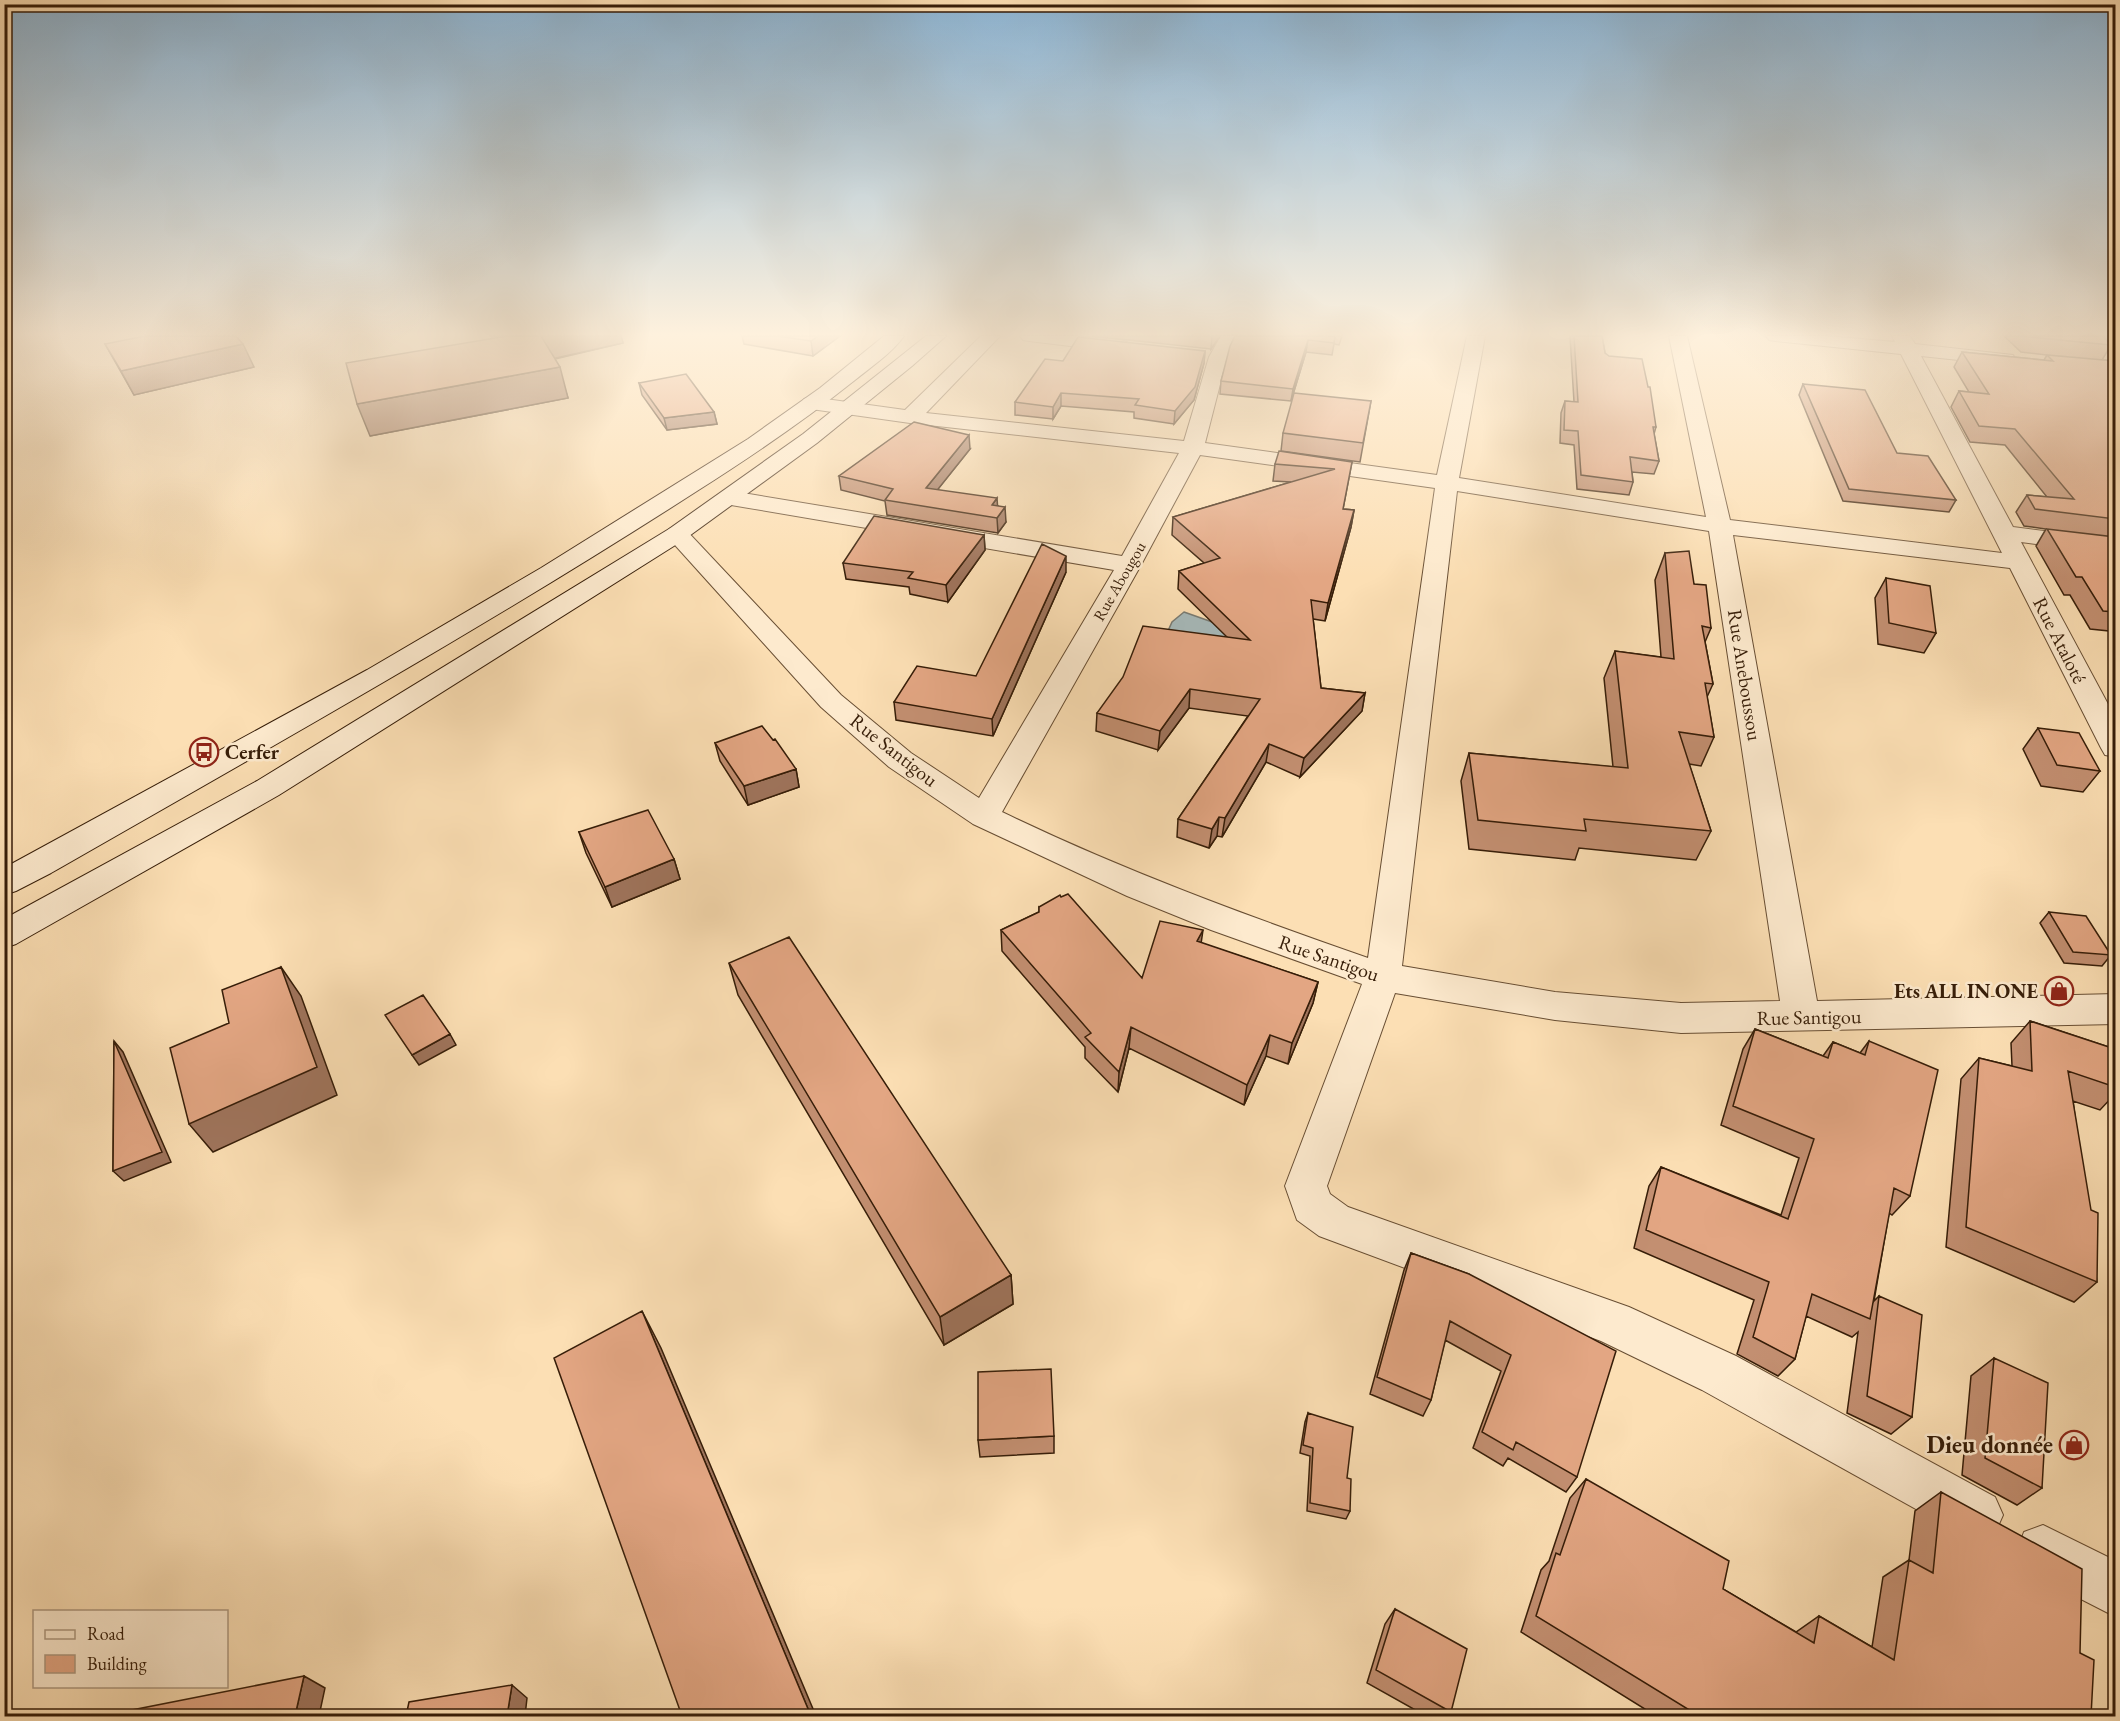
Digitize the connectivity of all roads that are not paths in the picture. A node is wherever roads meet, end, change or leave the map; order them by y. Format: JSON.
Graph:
{"nodes":[{"id":1,"x":791,"y":416,"type":"edge"},
{"id":2,"x":841,"y":416,"type":"edge"},
{"id":3,"x":904,"y":416,"type":"edge"},
{"id":4,"x":1199,"y":416,"type":"edge"},
{"id":5,"x":1460,"y":416,"type":"edge"},
{"id":6,"x":1696,"y":416,"type":"edge"},
{"id":7,"x":1943,"y":416,"type":"edge"},
{"id":8,"x":910,"y":417,"type":"joint"},
{"id":9,"x":1192,"y":448,"type":"junction"},
{"id":10,"x":1447,"y":483,"type":"junction"},
{"id":11,"x":731,"y":498,"type":"junction"},
{"id":12,"x":1720,"y":526,"type":"junction"},
{"id":13,"x":2003,"y":533,"type":"junction"},
{"id":14,"x":677,"y":534,"type":"junction"},
{"id":15,"x":2115,"y":547,"type":"edge"},
{"id":16,"x":2019,"y":562,"type":"junction"},
{"id":17,"x":1129,"y":565,"type":"junction"},
{"id":18,"x":2115,"y":748,"type":"edge"},
{"id":19,"x":984,"y":816,"type":"junction"},
{"id":20,"x":4,"y":883,"type":"edge"},
{"id":21,"x":4,"y":935,"type":"edge"},
{"id":22,"x":1383,"y":977,"type":"junction"},
{"id":23,"x":2115,"y":1009,"type":"edge"},
{"id":24,"x":1801,"y":1017,"type":"junction"},
{"id":25,"x":2115,"y":1590,"type":"edge"}],
"edges":[{"from":1,"to":20,"type":"street"},
{"from":2,"to":11,"type":"street"},
{"from":3,"to":8,"type":"street"},
{"from":4,"to":9,"type":"street","name":"Rue Abougou"},
{"from":5,"to":10,"type":"street"},
{"from":6,"to":12,"type":"street","name":"Rue Aneboussou"},
{"from":7,"to":13,"type":"street","name":"Rue Ataloté"},
{"from":8,"to":9,"type":"street"},
{"from":9,"to":10,"type":"street"},
{"from":9,"to":17,"type":"street","name":"Rue Abougou"},
{"from":10,"to":12,"type":"street"},
{"from":10,"to":22,"type":"street"},
{"from":11,"to":14,"type":"street"},
{"from":11,"to":17,"type":"street"},
{"from":12,"to":16,"type":"street"},
{"from":12,"to":24,"type":"street","name":"Rue Aneboussou"},
{"from":13,"to":15,"type":"street"},
{"from":13,"to":16,"type":"street","name":"Rue Ataloté"},
{"from":14,"to":19,"type":"street","name":"Rue Santigou"},
{"from":14,"to":21,"type":"street"},
{"from":16,"to":18,"type":"street","name":"Rue Ataloté"},
{"from":17,"to":19,"type":"street","name":"Rue Abougou"},
{"from":19,"to":22,"type":"street","name":"Rue Santigou"},
{"from":22,"to":24,"type":"street","name":"Rue Santigou"},
{"from":22,"to":25,"type":"street"},
{"from":23,"to":24,"type":"street","name":"Rue Santigou"}]}
